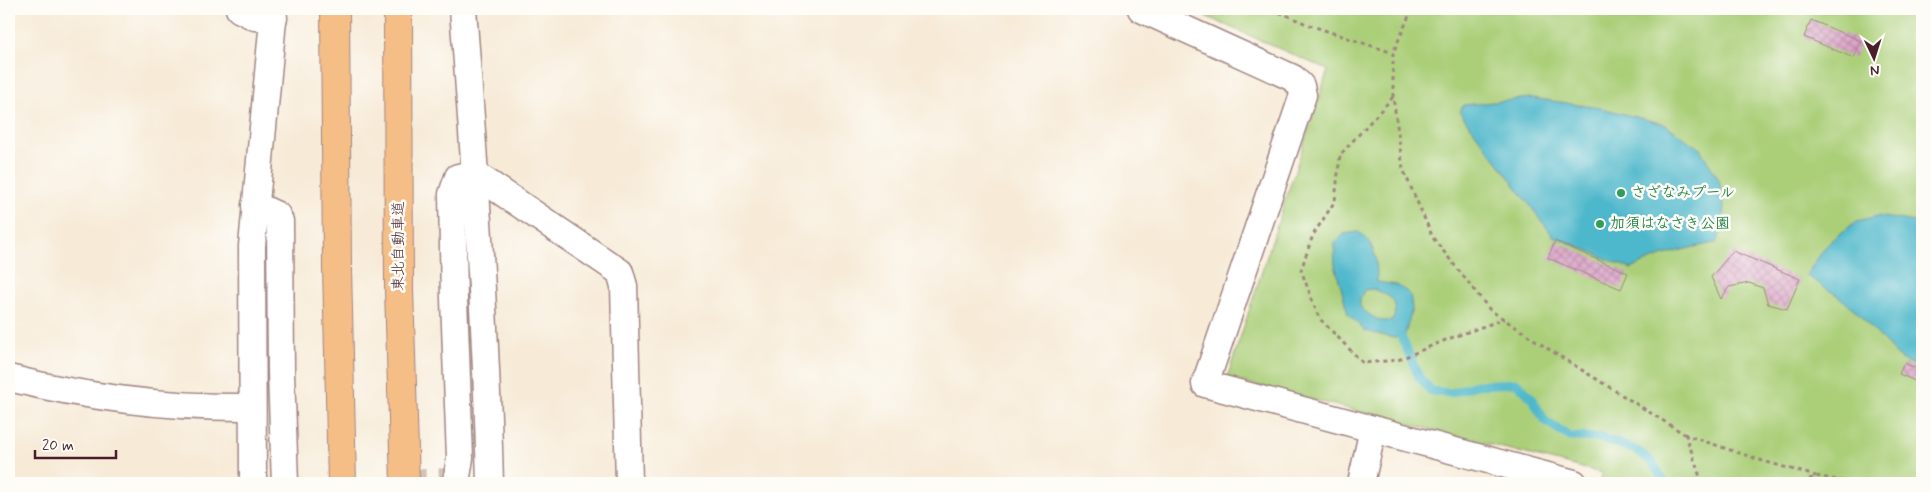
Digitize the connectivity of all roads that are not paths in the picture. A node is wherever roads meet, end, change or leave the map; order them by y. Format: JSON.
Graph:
{"nodes":[{"id":1,"x":239,"y":9,"type":"edge"},
{"id":2,"x":335,"y":9,"type":"edge"},
{"id":3,"x":398,"y":9,"type":"edge"},
{"id":4,"x":463,"y":9,"type":"edge"},
{"id":5,"x":1141,"y":9,"type":"edge"},
{"id":6,"x":274,"y":14,"type":"edge"},
{"id":7,"x":475,"y":174,"type":"junction"},
{"id":8,"x":255,"y":205,"type":"junction"},
{"id":9,"x":9,"y":378,"type":"edge"},
{"id":10,"x":252,"y":407,"type":"junction"},
{"id":11,"x":1373,"y":430,"type":"junction"},
{"id":12,"x":253,"y":483,"type":"edge"},
{"id":13,"x":285,"y":483,"type":"edge"},
{"id":14,"x":342,"y":483,"type":"edge"},
{"id":15,"x":405,"y":483,"type":"edge"},
{"id":16,"x":456,"y":483,"type":"edge"},
{"id":17,"x":490,"y":483,"type":"edge"},
{"id":18,"x":629,"y":483,"type":"edge"},
{"id":19,"x":1362,"y":483,"type":"edge"},
{"id":20,"x":1574,"y":483,"type":"edge"}],
"edges":[{"from":1,"to":6,"type":"street"},
{"from":2,"to":14,"type":"highway"},
{"from":3,"to":15,"type":"highway","name":"東北自動車道"},
{"from":4,"to":7,"type":"street"},
{"from":5,"to":11,"type":"street"},
{"from":6,"to":8,"type":"street"},
{"from":7,"to":16,"type":"street"},
{"from":7,"to":17,"type":"street"},
{"from":7,"to":18,"type":"street"},
{"from":8,"to":10,"type":"street"},
{"from":8,"to":13,"type":"street"},
{"from":9,"to":10,"type":"street"},
{"from":10,"to":12,"type":"street"},
{"from":11,"to":19,"type":"street"},
{"from":11,"to":20,"type":"street"}]}
